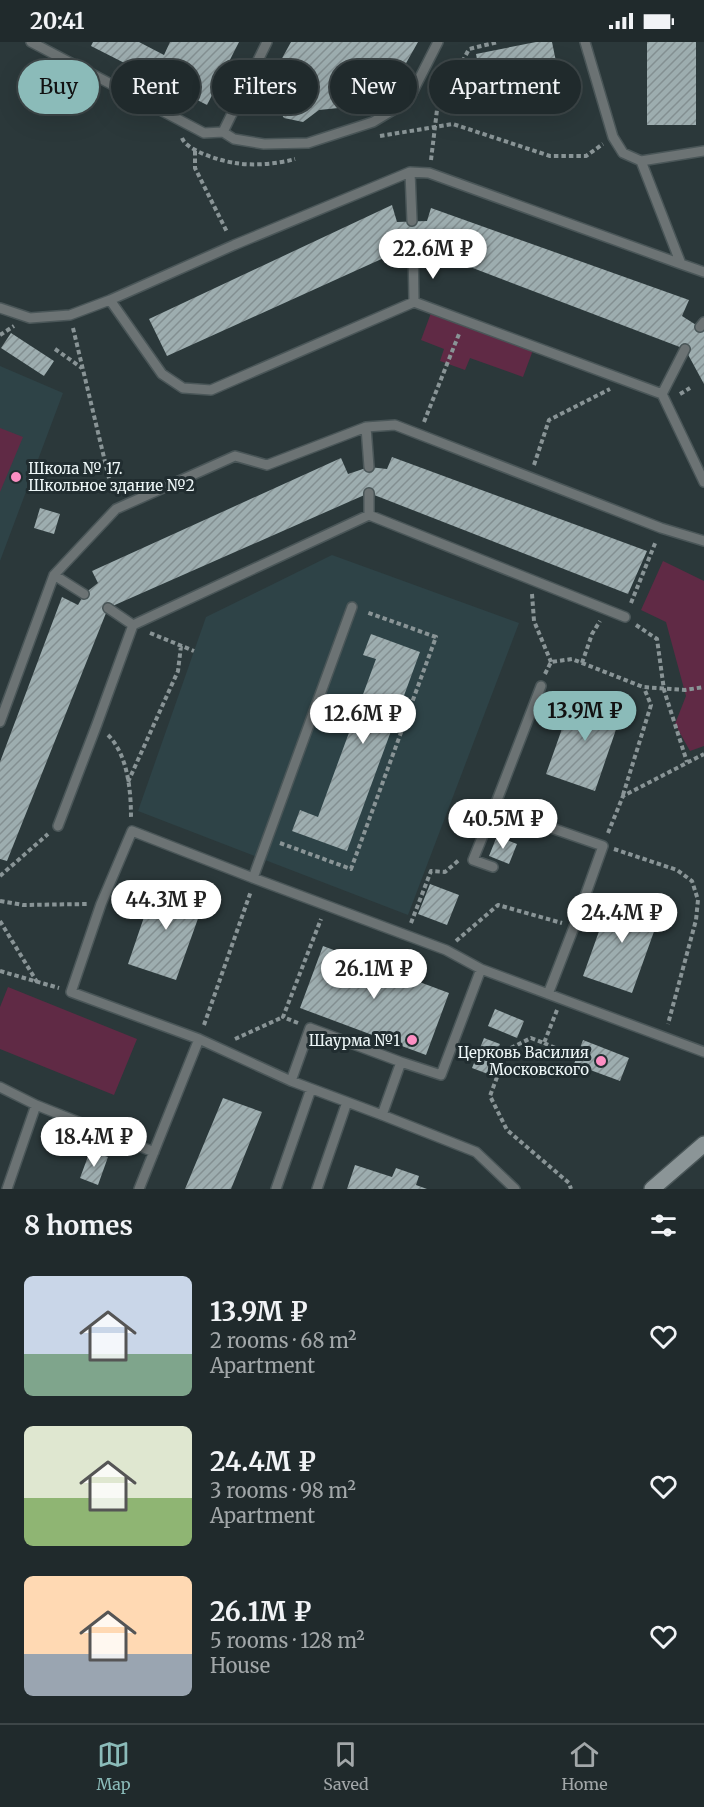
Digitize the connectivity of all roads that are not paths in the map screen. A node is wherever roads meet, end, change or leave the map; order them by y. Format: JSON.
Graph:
{"nodes":[{"id":1,"x":32,"y":42,"type":"edge"},
{"id":2,"x":267,"y":42,"type":"edge"},
{"id":3,"x":438,"y":42,"type":"edge"},
{"id":4,"x":585,"y":42,"type":"edge"},
{"id":5,"x":223,"y":132,"type":"junction"},
{"id":6,"x":704,"y":151,"type":"edge"},
{"id":7,"x":641,"y":161,"type":"junction"},
{"id":8,"x":410,"y":172,"type":"junction"},
{"id":9,"x":412,"y":221,"type":"dead end"},
{"id":10,"x":413,"y":247,"type":"dead end"},
{"id":11,"x":681,"y":264,"type":"junction"},
{"id":12,"x":704,"y":272,"type":"edge"},
{"id":13,"x":110,"y":300,"type":"junction"},
{"id":14,"x":414,"y":302,"type":"junction"},
{"id":15,"x":0,"y":308,"type":"edge"},
{"id":16,"x":685,"y":349,"type":"dead end"},
{"id":17,"x":662,"y":393,"type":"junction"},
{"id":18,"x":366,"y":427,"type":"junction"},
{"id":19,"x":369,"y":467,"type":"dead end"},
{"id":20,"x":704,"y":482,"type":"edge"},
{"id":21,"x":369,"y":493,"type":"dead end"},
{"id":22,"x":369,"y":515,"type":"junction"},
{"id":23,"x":704,"y":542,"type":"edge"},
{"id":24,"x":54,"y":575,"type":"junction"},
{"id":25,"x":84,"y":594,"type":"dead end"},
{"id":26,"x":352,"y":607,"type":"road end"},
{"id":27,"x":108,"y":608,"type":"dead end"},
{"id":28,"x":625,"y":617,"type":"road end"},
{"id":29,"x":133,"y":626,"type":"junction"},
{"id":30,"x":541,"y":686,"type":"road end"},
{"id":31,"x":0,"y":722,"type":"edge"},
{"id":32,"x":494,"y":808,"type":"junction"},
{"id":33,"x":58,"y":826,"type":"road end"},
{"id":34,"x":493,"y":867,"type":"dead end"},
{"id":35,"x":254,"y":879,"type":"junction"},
{"id":36,"x":481,"y":969,"type":"junction"},
{"id":37,"x":548,"y":994,"type":"junction"},
{"id":38,"x":199,"y":1039,"type":"junction"},
{"id":39,"x":703,"y":1049,"type":"edge"},
{"id":40,"x":401,"y":1062,"type":"junction"},
{"id":41,"x":291,"y":1081,"type":"junction"},
{"id":42,"x":0,"y":1088,"type":"edge"},
{"id":43,"x":311,"y":1089,"type":"junction"},
{"id":44,"x":348,"y":1102,"type":"junction"},
{"id":45,"x":36,"y":1105,"type":"junction"},
{"id":46,"x":382,"y":1115,"type":"junction"},
{"id":47,"x":704,"y":1144,"type":"edge"},
{"id":48,"x":154,"y":1152,"type":"junction"},
{"id":49,"x":7,"y":1189,"type":"edge"},
{"id":50,"x":139,"y":1189,"type":"edge"},
{"id":51,"x":276,"y":1189,"type":"edge"},
{"id":52,"x":317,"y":1189,"type":"edge"},
{"id":53,"x":515,"y":1189,"type":"edge"},
{"id":54,"x":652,"y":1189,"type":"edge"}],
"edges":[{"from":1,"to":5,"type":"lane"},
{"from":2,"to":5,"type":"lane"},
{"from":3,"to":5,"type":"lane"},
{"from":4,"to":7,"type":"lane"},
{"from":6,"to":7,"type":"lane"},
{"from":7,"to":11,"type":"lane"},
{"from":8,"to":9,"type":"lane"},
{"from":8,"to":11,"type":"lane"},
{"from":8,"to":13,"type":"lane"},
{"from":10,"to":14,"type":"lane"},
{"from":11,"to":12,"type":"lane"},
{"from":13,"to":14,"type":"lane"},
{"from":13,"to":15,"type":"lane"},
{"from":14,"to":17,"type":"lane"},
{"from":16,"to":17,"type":"lane"},
{"from":17,"to":20,"type":"lane"},
{"from":18,"to":19,"type":"lane"},
{"from":18,"to":23,"type":"lane"},
{"from":18,"to":24,"type":"lane"},
{"from":21,"to":22,"type":"lane"},
{"from":22,"to":28,"type":"lane"},
{"from":22,"to":29,"type":"lane"},
{"from":24,"to":25,"type":"lane"},
{"from":24,"to":31,"type":"lane"},
{"from":26,"to":35,"type":"lane"},
{"from":27,"to":29,"type":"lane"},
{"from":29,"to":33,"type":"lane"},
{"from":30,"to":32,"type":"lane"},
{"from":32,"to":34,"type":"lane"},
{"from":32,"to":37,"type":"lane"},
{"from":35,"to":36,"type":"lane"},
{"from":35,"to":38,"type":"lane"},
{"from":36,"to":37,"type":"lane"},
{"from":36,"to":40,"type":"lane"},
{"from":37,"to":39,"type":"lane"},
{"from":38,"to":41,"type":"lane"},
{"from":38,"to":48,"type":"lane"},
{"from":40,"to":41,"type":"lane"},
{"from":40,"to":46,"type":"lane"},
{"from":41,"to":43,"type":"lane"},
{"from":42,"to":45,"type":"lane"},
{"from":43,"to":44,"type":"lane"},
{"from":43,"to":51,"type":"lane"},
{"from":44,"to":46,"type":"lane"},
{"from":44,"to":52,"type":"lane"},
{"from":45,"to":48,"type":"lane"},
{"from":45,"to":49,"type":"lane"},
{"from":46,"to":53,"type":"lane"},
{"from":47,"to":54,"type":"main road"},
{"from":48,"to":50,"type":"lane"}]}
